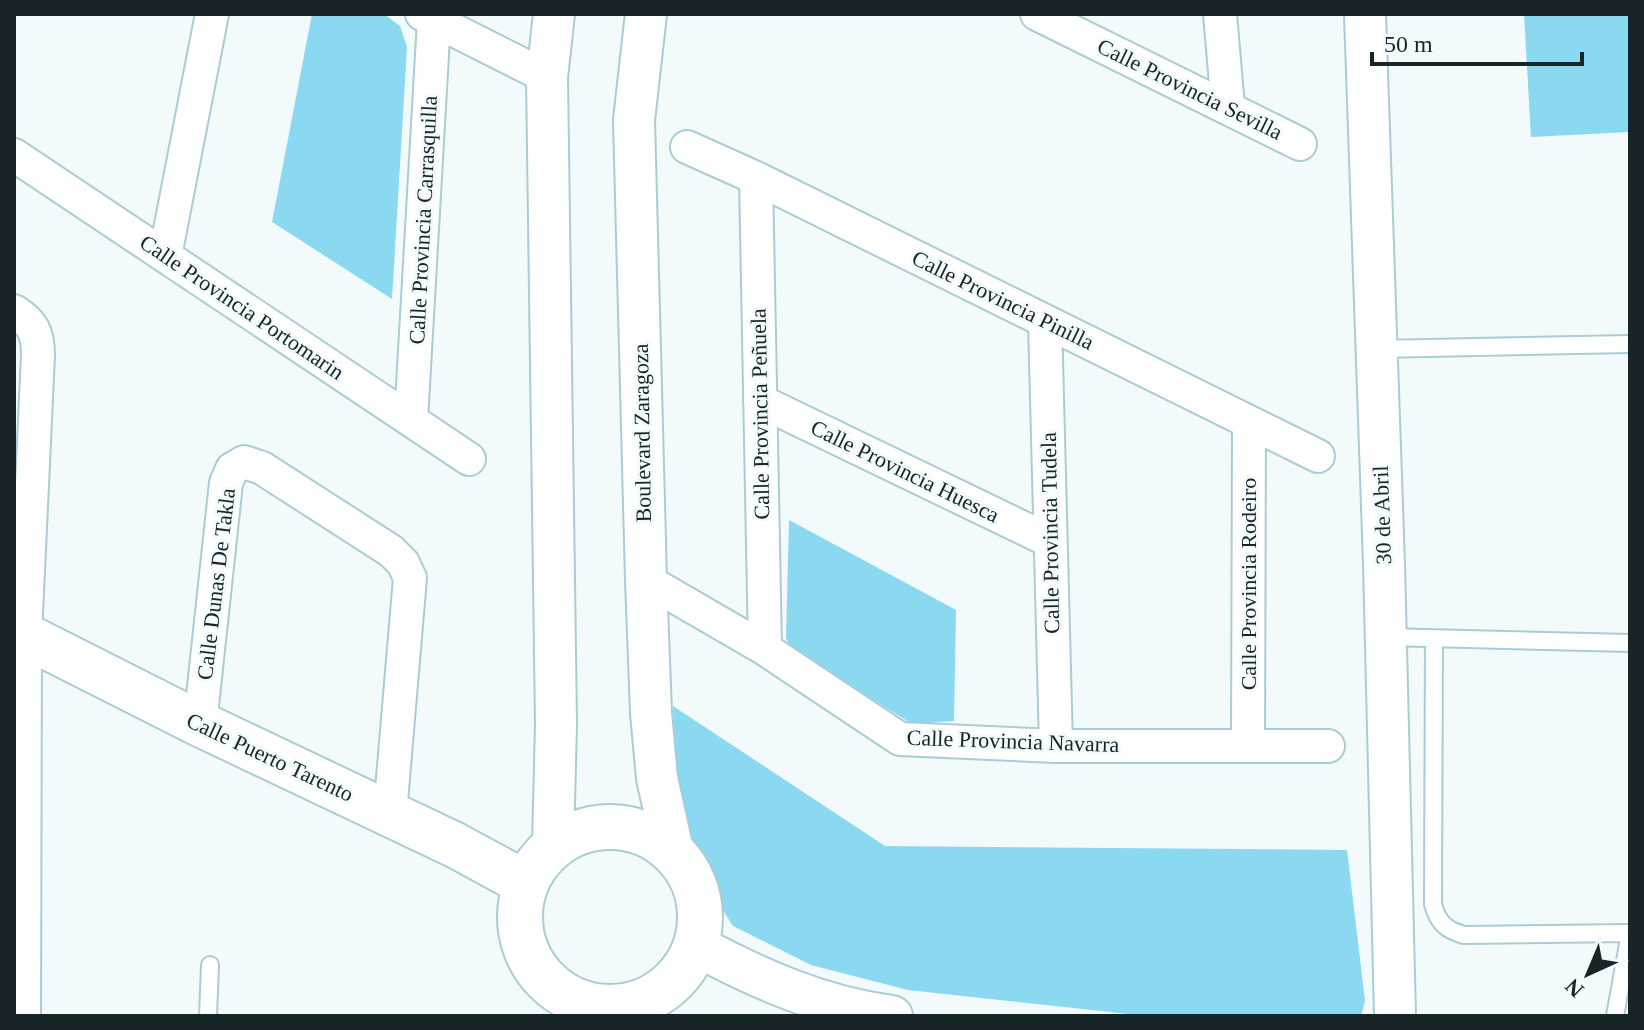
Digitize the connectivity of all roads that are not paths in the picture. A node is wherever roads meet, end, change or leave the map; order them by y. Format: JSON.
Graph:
{"nodes":[{"id":1,"x":212,"y":14,"type":"edge"},
{"id":2,"x":554,"y":14,"type":"edge"},
{"id":3,"x":646,"y":14,"type":"edge"},
{"id":4,"x":1037,"y":14,"type":"edge"},
{"id":5,"x":1220,"y":14,"type":"edge"},
{"id":6,"x":1365,"y":14,"type":"edge"},
{"id":7,"x":428,"y":17,"type":"edge"},
{"id":8,"x":547,"y":77,"type":"junction"},
{"id":9,"x":1228,"y":107,"type":"junction"},
{"id":10,"x":1300,"y":144,"type":"dead end"},
{"id":11,"x":687,"y":147,"type":"dead end"},
{"id":12,"x":14,"y":155,"type":"edge"},
{"id":13,"x":756,"y":178,"type":"junction"},
{"id":14,"x":165,"y":256,"type":"junction"},
{"id":15,"x":14,"y":311,"type":"edge"},
{"id":16,"x":1045,"y":321,"type":"junction"},
{"id":17,"x":1630,"y":344,"type":"edge"},
{"id":18,"x":1376,"y":349,"type":"junction"},
{"id":19,"x":760,"y":401,"type":"junction"},
{"id":20,"x":411,"y":420,"type":"junction"},
{"id":21,"x":1249,"y":422,"type":"junction"},
{"id":22,"x":1318,"y":456,"type":"dead end"},
{"id":23,"x":469,"y":459,"type":"dead end"},
{"id":24,"x":1050,"y":541,"type":"junction"},
{"id":25,"x":646,"y":580,"type":"junction"},
{"id":26,"x":19,"y":633,"type":"edge"},
{"id":27,"x":1386,"y":637,"type":"junction"},
{"id":28,"x":1434,"y":639,"type":"junction"},
{"id":29,"x":1630,"y":643,"type":"edge"},
{"id":30,"x":765,"y":649,"type":"junction"},
{"id":31,"x":200,"y":724,"type":"junction"},
{"id":32,"x":1056,"y":746,"type":"junction"},
{"id":33,"x":1248,"y":746,"type":"junction"},
{"id":34,"x":1328,"y":746,"type":"dead end"},
{"id":35,"x":390,"y":813,"type":"junction"},
{"id":36,"x":553,"y":845,"type":"junction"},
{"id":37,"x":673,"y":851,"type":"junction"},
{"id":38,"x":525,"y":883,"type":"junction"},
{"id":39,"x":1630,"y":933,"type":"edge"},
{"id":40,"x":697,"y":946,"type":"junction"},
{"id":41,"x":210,"y":965,"type":"dead end"},
{"id":42,"x":537,"y":970,"type":"junction"},
{"id":43,"x":666,"y":1002,"type":"edge"},
{"id":44,"x":881,"y":1015,"type":"edge"},
{"id":45,"x":24,"y":1016,"type":"edge"},
{"id":46,"x":208,"y":1016,"type":"edge"},
{"id":47,"x":548,"y":1016,"type":"edge"},
{"id":48,"x":1395,"y":1016,"type":"edge"},
{"id":49,"x":1615,"y":1016,"type":"edge"}],
"edges":[{"from":1,"to":14,"type":"street"},
{"from":2,"to":8,"type":"street"},
{"from":3,"to":25,"type":"street","name":"Boulevard Zaragoza"},
{"from":4,"to":9,"type":"street","name":"Calle Provincia Sevilla"},
{"from":5,"to":9,"type":"street"},
{"from":6,"to":18,"type":"street","name":"30 de Abril"},
{"from":7,"to":8,"type":"street"},
{"from":7,"to":20,"type":"street","name":"Calle Provincia Carrasquilla"},
{"from":8,"to":36,"type":"street"},
{"from":9,"to":10,"type":"street","name":"Calle Provincia Sevilla"},
{"from":11,"to":13,"type":"street","name":"Calle Provincia Pinilla"},
{"from":12,"to":14,"type":"street","name":"Calle Provincia Portomarin"},
{"from":13,"to":16,"type":"street","name":"Calle Provincia Pinilla"},
{"from":13,"to":19,"type":"street","name":"Calle Provincia Peñuela"},
{"from":14,"to":20,"type":"street","name":"Calle Provincia Portomarin"},
{"from":15,"to":26,"type":"street"},
{"from":16,"to":21,"type":"street","name":"Calle Provincia Pinilla"},
{"from":16,"to":24,"type":"street","name":"Calle Provincia Tudela"},
{"from":17,"to":18,"type":"lane"},
{"from":18,"to":27,"type":"street","name":"30 de Abril"},
{"from":19,"to":24,"type":"street","name":"Calle Provincia Huesca"},
{"from":19,"to":30,"type":"street","name":"Calle Provincia Peñuela"},
{"from":20,"to":23,"type":"street","name":"Calle Provincia Portomarin"},
{"from":21,"to":22,"type":"street","name":"Calle Provincia Pinilla"},
{"from":21,"to":33,"type":"street","name":"Calle Provincia Rodeiro"},
{"from":24,"to":32,"type":"street","name":"Calle Provincia Tudela"},
{"from":25,"to":30,"type":"street","name":"Calle Provincia Navarra"},
{"from":25,"to":37,"type":"street","name":"Boulevard Zaragoza"},
{"from":26,"to":31,"type":"main road","name":"Calle Puerto Tarento"},
{"from":26,"to":45,"type":"street"},
{"from":27,"to":28,"type":"lane"},
{"from":27,"to":48,"type":"street","name":"30 de Abril"},
{"from":28,"to":29,"type":"lane"},
{"from":28,"to":39,"type":"lane"},
{"from":30,"to":32,"type":"street","name":"Calle Provincia Navarra"},
{"from":31,"to":35,"type":"main road","name":"Calle Puerto Tarento"},
{"from":31,"to":35,"type":"street","name":"Calle Dunas De Takla"},
{"from":32,"to":33,"type":"street","name":"Calle Provincia Navarra"},
{"from":33,"to":34,"type":"street","name":"Calle Provincia Navarra"},
{"from":35,"to":38,"type":"main road","name":"Calle Puerto Tarento"},
{"from":36,"to":37,"type":"main road"},
{"from":36,"to":38,"type":"main road"},
{"from":37,"to":40,"type":"main road"},
{"from":38,"to":42,"type":"main road"},
{"from":39,"to":49,"type":"lane"},
{"from":40,"to":43,"type":"main road"},
{"from":40,"to":44,"type":"street"},
{"from":41,"to":46,"type":"lane"},
{"from":42,"to":43,"type":"main road"},
{"from":42,"to":47,"type":"main road"}]}
